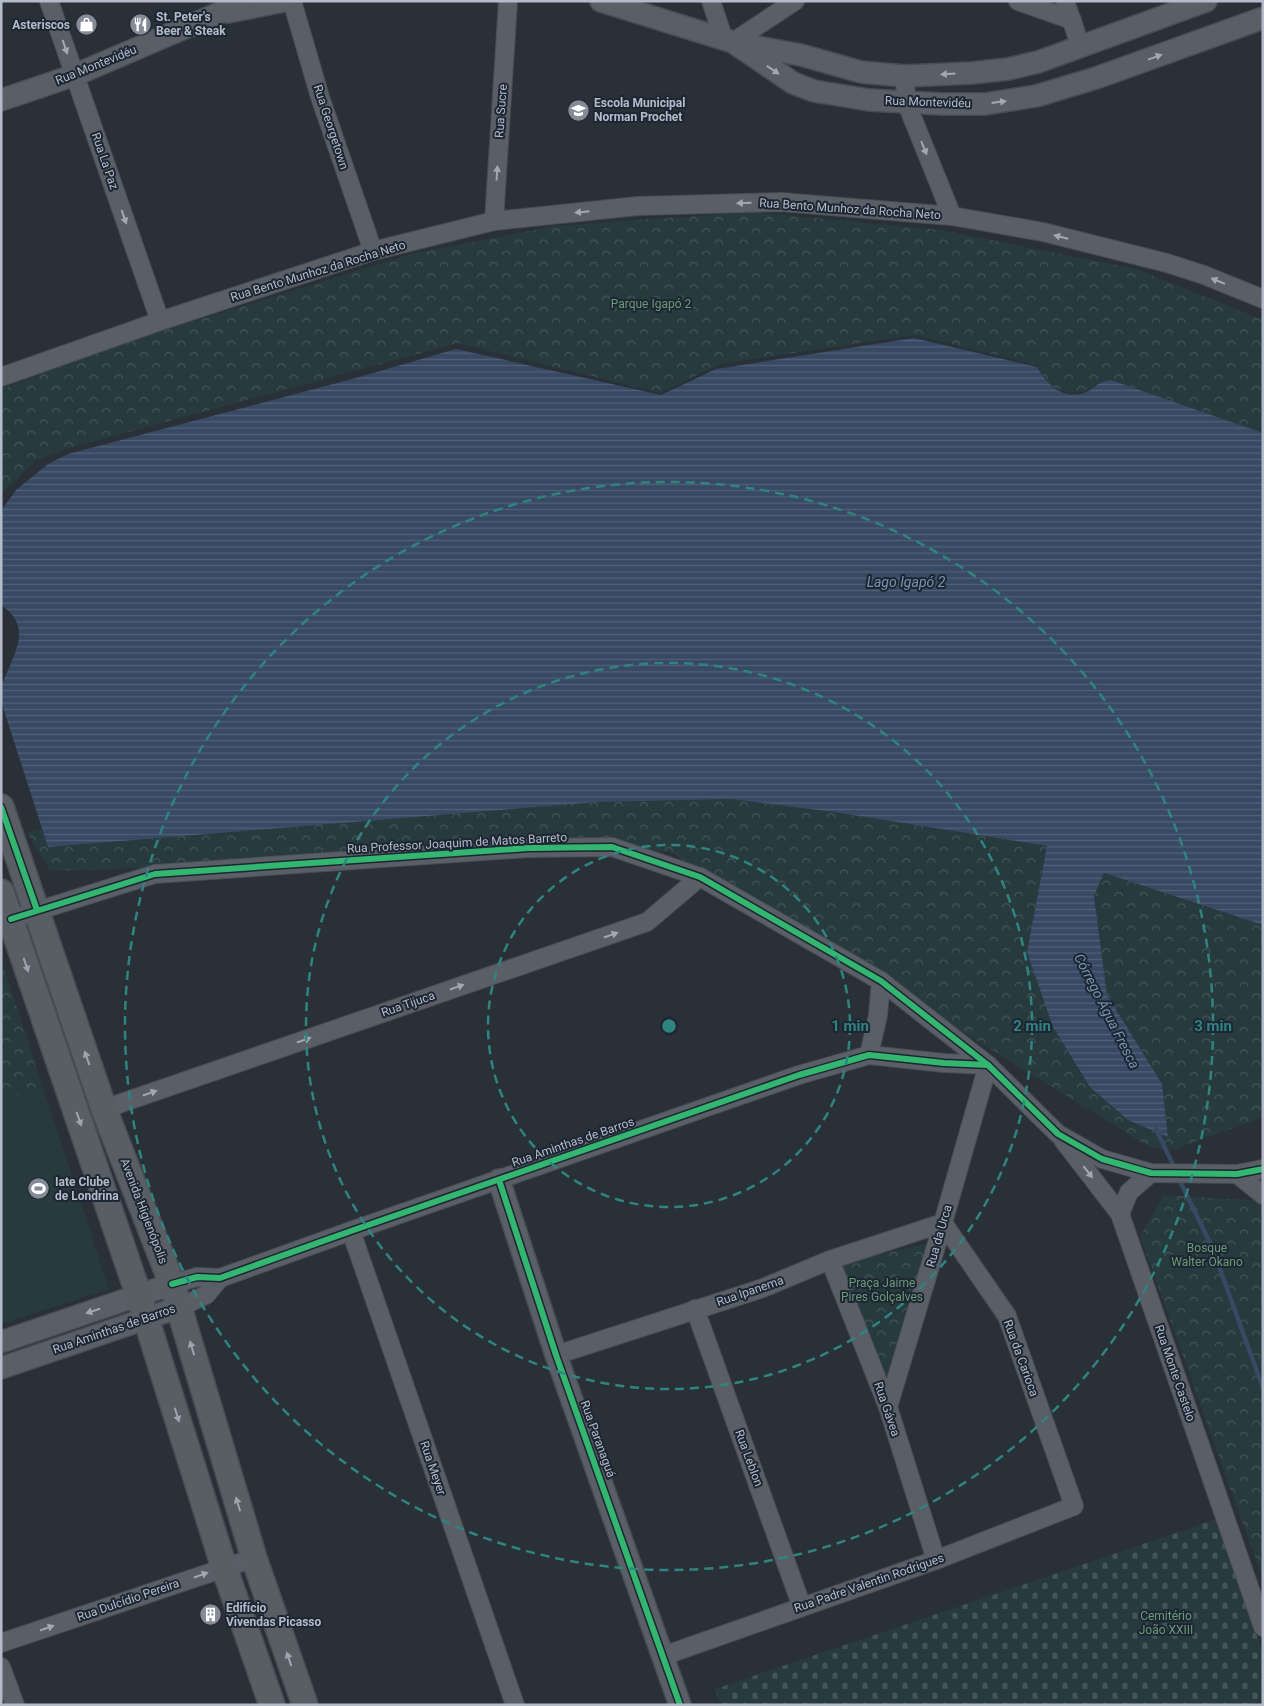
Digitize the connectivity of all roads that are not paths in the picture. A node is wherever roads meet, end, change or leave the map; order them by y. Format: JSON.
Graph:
{"nodes":[{"id":1,"x":49,"y":1,"type":"edge"},
{"id":2,"x":242,"y":1,"type":"edge"},
{"id":3,"x":284,"y":1,"type":"edge"},
{"id":4,"x":289,"y":1,"type":"edge"},
{"id":5,"x":508,"y":1,"type":"edge"},
{"id":6,"x":601,"y":1,"type":"edge"},
{"id":7,"x":711,"y":1,"type":"edge"},
{"id":8,"x":796,"y":1,"type":"edge"},
{"id":9,"x":1018,"y":1,"type":"edge"},
{"id":10,"x":1065,"y":1,"type":"edge"},
{"id":11,"x":1206,"y":1,"type":"edge"},
{"id":12,"x":218,"y":14,"type":"junction"},
{"id":13,"x":1263,"y":18,"type":"edge"},
{"id":14,"x":1072,"y":20,"type":"junction"},
{"id":15,"x":728,"y":41,"type":"junction"},
{"id":16,"x":1081,"y":48,"type":"junction"},
{"id":17,"x":75,"y":75,"type":"junction"},
{"id":18,"x":905,"y":76,"type":"junction"},
{"id":19,"x":1,"y":100,"type":"edge"},
{"id":20,"x":906,"y":102,"type":"junction"},
{"id":21,"x":952,"y":216,"type":"junction"},
{"id":22,"x":494,"y":221,"type":"junction"},
{"id":23,"x":373,"y":251,"type":"junction"},
{"id":24,"x":1263,"y":299,"type":"edge"},
{"id":25,"x":160,"y":321,"type":"junction"},
{"id":26,"x":1,"y":377,"type":"edge"},
{"id":27,"x":1,"y":807,"type":"edge"},
{"id":28,"x":700,"y":877,"type":"junction"},
{"id":29,"x":1,"y":892,"type":"edge"},
{"id":30,"x":37,"y":910,"type":"junction"},
{"id":31,"x":10,"y":919,"type":"junction"},
{"id":32,"x":881,"y":981,"type":"junction"},
{"id":33,"x":869,"y":1055,"type":"junction"},
{"id":34,"x":988,"y":1065,"type":"junction"},
{"id":35,"x":104,"y":1108,"type":"junction"},
{"id":36,"x":1058,"y":1134,"type":"junction"},
{"id":37,"x":1263,"y":1169,"type":"edge"},
{"id":38,"x":1152,"y":1173,"type":"junction"},
{"id":39,"x":1229,"y":1175,"type":"junction"},
{"id":40,"x":499,"y":1180,"type":"junction"},
{"id":41,"x":1263,"y":1195,"type":"edge"},
{"id":42,"x":1120,"y":1214,"type":"junction"},
{"id":43,"x":943,"y":1223,"type":"junction"},
{"id":44,"x":351,"y":1231,"type":"junction"},
{"id":45,"x":830,"y":1260,"type":"junction"},
{"id":46,"x":220,"y":1278,"type":"junction"},
{"id":47,"x":176,"y":1295,"type":"junction"},
{"id":48,"x":143,"y":1307,"type":"junction"},
{"id":49,"x":695,"y":1309,"type":"junction"},
{"id":50,"x":1,"y":1342,"type":"edge"},
{"id":51,"x":556,"y":1355,"type":"junction"},
{"id":52,"x":1,"y":1368,"type":"edge"},
{"id":53,"x":888,"y":1407,"type":"junction"},
{"id":54,"x":1074,"y":1506,"type":"joint"},
{"id":55,"x":254,"y":1558,"type":"junction"},
{"id":56,"x":936,"y":1560,"type":"junction"},
{"id":57,"x":224,"y":1567,"type":"junction"},
{"id":58,"x":802,"y":1607,"type":"junction"},
{"id":59,"x":1263,"y":1627,"type":"edge"},
{"id":60,"x":1,"y":1643,"type":"edge"},
{"id":61,"x":663,"y":1656,"type":"junction"},
{"id":62,"x":1,"y":1667,"type":"edge"},
{"id":63,"x":677,"y":1704,"type":"edge"},
{"id":64,"x":15,"y":1705,"type":"edge"},
{"id":65,"x":272,"y":1705,"type":"edge"},
{"id":66,"x":305,"y":1705,"type":"edge"},
{"id":67,"x":515,"y":1705,"type":"edge"}],
"edges":[{"from":1,"to":17,"type":"street","name":"Rua La Paz","one_way":true},
{"from":2,"to":12,"type":"street","name":"Rua Montevidéu"},
{"from":3,"to":12,"type":"street","name":"Rua Montevidéu"},
{"from":4,"to":23,"type":"street","name":"Rua Georgetown"},
{"from":22,"to":5,"type":"street","name":"Rua Sucre","one_way":true},
{"from":6,"to":15,"type":"street","name":"Rua Montevidéu"},
{"from":7,"to":15,"type":"street"},
{"from":8,"to":15,"type":"street"},
{"from":9,"to":14,"type":"street"},
{"from":10,"to":14,"type":"street"},
{"from":11,"to":16,"type":"street"},
{"from":12,"to":17,"type":"street","name":"Rua Montevidéu"},
{"from":20,"to":13,"type":"street","name":"Rua Montevidéu","one_way":true},
{"from":14,"to":16,"type":"street"},
{"from":15,"to":18,"type":"street"},
{"from":15,"to":20,"type":"street","name":"Rua Montevidéu","one_way":true},
{"from":16,"to":18,"type":"street","one_way":true},
{"from":17,"to":19,"type":"street","name":"Rua Montevidéu"},
{"from":17,"to":25,"type":"street","name":"Rua La Paz","one_way":true},
{"from":18,"to":20,"type":"street"},
{"from":20,"to":21,"type":"street","one_way":true},
{"from":21,"to":22,"type":"street","name":"Rua Bento Munhoz da Rocha Neto","one_way":true},
{"from":24,"to":21,"type":"street","name":"Rua Bento Munhoz da Rocha Neto","one_way":true},
{"from":22,"to":23,"type":"street","name":"Rua Bento Munhoz da Rocha Neto"},
{"from":23,"to":25,"type":"street","name":"Rua Bento Munhoz da Rocha Neto"},
{"from":25,"to":26,"type":"street","name":"Rua Bento Munhoz da Rocha Neto"},
{"from":27,"to":30,"type":"main road","name":"Avenida Higienópolis"},
{"from":28,"to":30,"type":"street","name":"Rua Professor Joaquim de Matos Barreto"},
{"from":28,"to":32,"type":"street","name":"Rua Professor Joaquim de Matos Barreto"},
{"from":35,"to":28,"type":"street","name":"Rua Tijuca","one_way":true},
{"from":29,"to":31,"type":"main road"},
{"from":30,"to":31,"type":"street","name":"Rua Professor Joaquim de Matos Barreto"},
{"from":35,"to":30,"type":"main road","name":"Avenida Higienópolis","one_way":true},
{"from":31,"to":48,"type":"main road","one_way":true},
{"from":32,"to":33,"type":"street"},
{"from":32,"to":34,"type":"street","name":"Rua Professor Joaquim de Matos Barreto"},
{"from":33,"to":34,"type":"street","name":"Rua Aminthas de Barros"},
{"from":33,"to":40,"type":"street","name":"Rua Aminthas de Barros"},
{"from":34,"to":36,"type":"street","name":"Rua Professor Joaquim de Matos Barreto"},
{"from":34,"to":43,"type":"street","name":"Rua da Urca"},
{"from":35,"to":47,"type":"main road","name":"Avenida Higienópolis"},
{"from":36,"to":38,"type":"street","name":"Rua Professor Joaquim de Matos Barreto"},
{"from":36,"to":42,"type":"street","name":"Rua Monte Castelo","one_way":true},
{"from":37,"to":39,"type":"street","name":"Rua Professor Joaquim de Matos Barreto"},
{"from":38,"to":39,"type":"street","name":"Rua Professor Joaquim de Matos Barreto"},
{"from":38,"to":42,"type":"street"},
{"from":39,"to":41,"type":"street"},
{"from":40,"to":44,"type":"street","name":"Rua Aminthas de Barros"},
{"from":40,"to":51,"type":"street","name":"Rua Paranaguá"},
{"from":42,"to":59,"type":"street","name":"Rua Monte Castelo"},
{"from":43,"to":45,"type":"street","name":"Rua Ipanema"},
{"from":43,"to":53,"type":"street","name":"Rua da Urca"},
{"from":43,"to":54,"type":"street","name":"Rua da Carioca"},
{"from":44,"to":46,"type":"street","name":"Rua Aminthas de Barros"},
{"from":44,"to":67,"type":"street","name":"Rua Meyer"},
{"from":45,"to":49,"type":"street","name":"Rua Ipanema"},
{"from":45,"to":53,"type":"street","name":"Rua Gávea"},
{"from":46,"to":47,"type":"street","name":"Rua Aminthas de Barros"},
{"from":46,"to":47,"type":"street","name":"Rua Aminthas de Barros"},
{"from":47,"to":48,"type":"street","name":"Rua Aminthas de Barros"},
{"from":55,"to":47,"type":"main road","name":"Avenida Higienópolis","one_way":true},
{"from":48,"to":50,"type":"street","name":"Rua Aminthas de Barros","one_way":true},
{"from":48,"to":52,"type":"street","name":"Rua Aminthas de Barros"},
{"from":48,"to":57,"type":"main road","one_way":true},
{"from":49,"to":51,"type":"street","name":"Rua Ipanema"},
{"from":49,"to":58,"type":"street","name":"Rua Leblon"},
{"from":51,"to":61,"type":"street","name":"Rua Paranaguá"},
{"from":53,"to":56,"type":"street","name":"Rua Gávea"},
{"from":54,"to":56,"type":"street","name":"Rua Padre Valentin Rodrigues"},
{"from":55,"to":57,"type":"street","name":"Rua Dulcídio Pereira"},
{"from":66,"to":55,"type":"main road","name":"Avenida Higienópolis","one_way":true},
{"from":56,"to":58,"type":"street","name":"Rua Padre Valentin Rodrigues"},
{"from":60,"to":57,"type":"street","name":"Rua Dulcídio Pereira","one_way":true},
{"from":57,"to":65,"type":"main road"},
{"from":58,"to":61,"type":"street","name":"Rua Padre Valentin Rodrigues"},
{"from":61,"to":63,"type":"street","name":"Rua Paranaguá"},
{"from":62,"to":64,"type":"street"}]}
